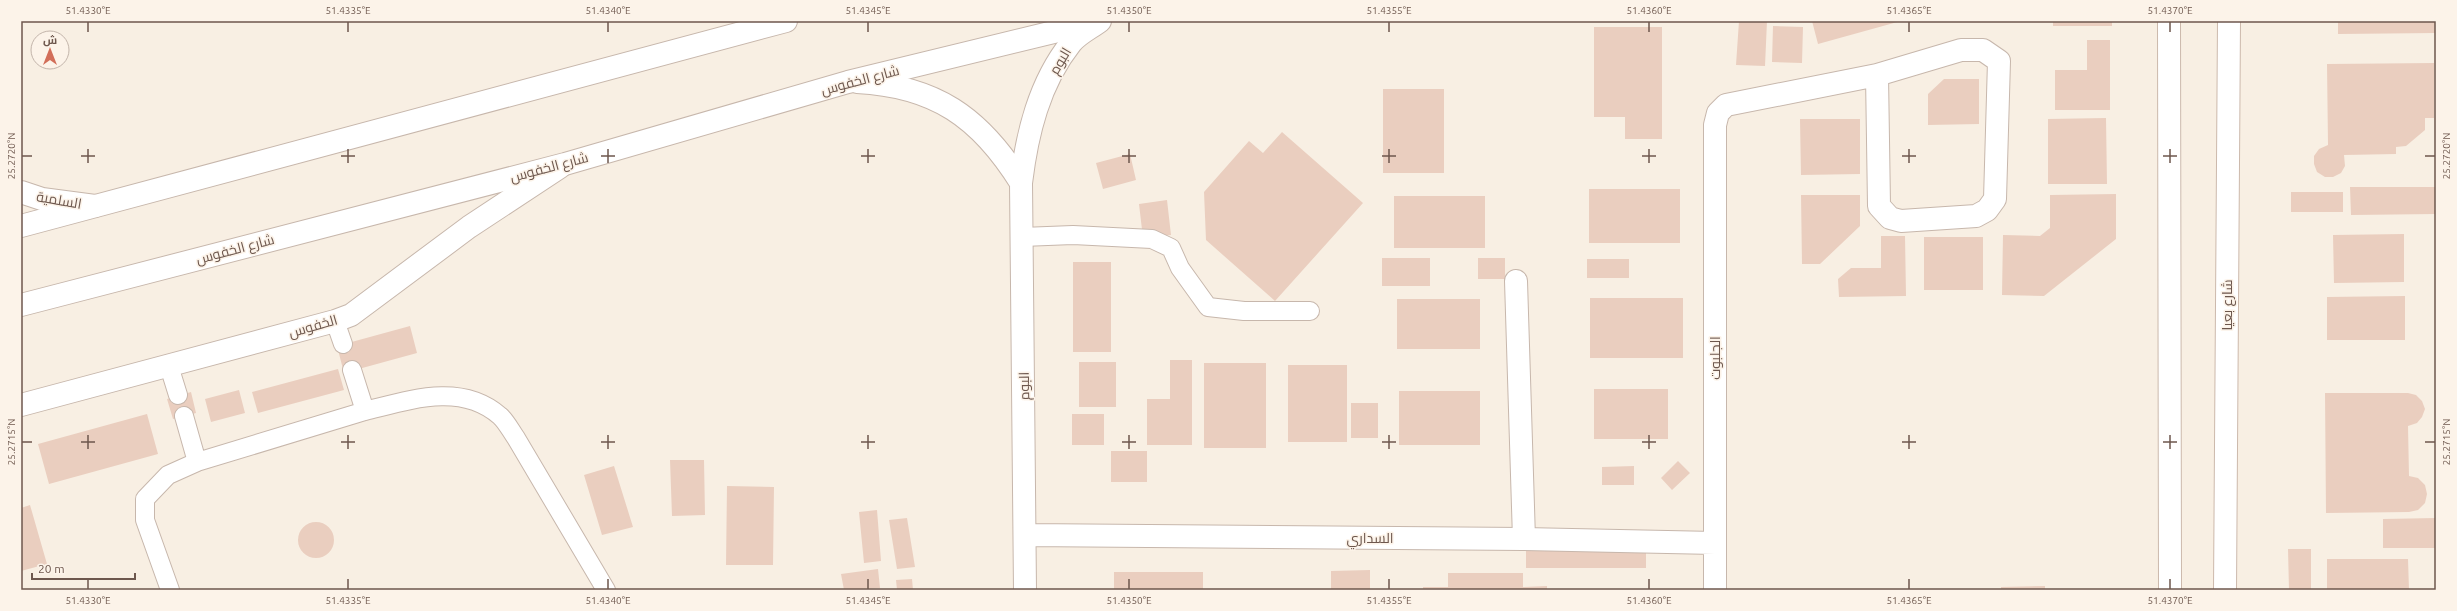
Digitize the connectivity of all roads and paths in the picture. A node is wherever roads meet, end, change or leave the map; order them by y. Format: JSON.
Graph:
{"nodes":[{"id":1,"x":786,"y":21,"type":"edge"},
{"id":2,"x":1099,"y":21,"type":"edge"},
{"id":3,"x":2169,"y":21,"type":"edge"},
{"id":4,"x":2230,"y":21,"type":"edge"},
{"id":5,"x":1876,"y":76,"type":"junction"},
{"id":6,"x":848,"y":82,"type":"junction"},
{"id":7,"x":565,"y":164,"type":"junction"},
{"id":8,"x":1021,"y":182,"type":"junction"},
{"id":9,"x":21,"y":192,"type":"edge"},
{"id":10,"x":97,"y":207,"type":"junction"},
{"id":11,"x":21,"y":226,"type":"edge"},
{"id":12,"x":1022,"y":238,"type":"junction"},
{"id":13,"x":1516,"y":281,"type":"dead end"},
{"id":14,"x":21,"y":305,"type":"edge"},
{"id":15,"x":1310,"y":311,"type":"dead end"},
{"id":16,"x":335,"y":321,"type":"junction"},
{"id":17,"x":343,"y":344,"type":"dead end"},
{"id":18,"x":169,"y":366,"type":"junction"},
{"id":19,"x":352,"y":370,"type":"dead end"},
{"id":20,"x":178,"y":395,"type":"dead end"},
{"id":21,"x":21,"y":405,"type":"edge"},
{"id":22,"x":365,"y":411,"type":"junction"},
{"id":23,"x":184,"y":416,"type":"dead end"},
{"id":24,"x":197,"y":462,"type":"junction"},
{"id":25,"x":1025,"y":535,"type":"junction"},
{"id":26,"x":1524,"y":539,"type":"junction"},
{"id":27,"x":1715,"y":543,"type":"junction"},
{"id":28,"x":170,"y":590,"type":"edge"},
{"id":29,"x":606,"y":590,"type":"edge"},
{"id":30,"x":1025,"y":590,"type":"edge"},
{"id":31,"x":1715,"y":590,"type":"edge"},
{"id":32,"x":2170,"y":590,"type":"edge"},
{"id":33,"x":2225,"y":590,"type":"edge"}],
"edges":[{"from":1,"to":10,"type":"street"},
{"from":2,"to":6,"type":"street","name":"شارع الخفوس"},
{"from":2,"to":8,"type":"street","name":"البوم"},
{"from":3,"to":32,"type":"street"},
{"from":4,"to":33,"type":"street","name":"شارع بعيا"},
{"from":5,"to":5,"type":"street"},
{"from":5,"to":27,"type":"street","name":"الجلبوت"},
{"from":6,"to":7,"type":"street","name":"شارع الخفوس"},
{"from":6,"to":8,"type":"street"},
{"from":7,"to":14,"type":"street","name":"شارع الخفوس"},
{"from":7,"to":16,"type":"street","name":"الخفوس"},
{"from":8,"to":12,"type":"street","name":"البوم"},
{"from":9,"to":10,"type":"street","name":"السلمية"},
{"from":10,"to":11,"type":"street"},
{"from":12,"to":15,"type":"lane"},
{"from":12,"to":25,"type":"street","name":"البوم"},
{"from":13,"to":26,"type":"street"},
{"from":16,"to":17,"type":"lane"},
{"from":16,"to":18,"type":"street","name":"الخفوس"},
{"from":18,"to":20,"type":"lane"},
{"from":18,"to":21,"type":"street","name":"الخفوس"},
{"from":19,"to":22,"type":"lane"},
{"from":22,"to":24,"type":"lane"},
{"from":22,"to":29,"type":"lane"},
{"from":23,"to":24,"type":"lane"},
{"from":24,"to":28,"type":"lane"},
{"from":25,"to":26,"type":"street","name":"السداري"},
{"from":25,"to":30,"type":"street","name":"البوم"},
{"from":26,"to":27,"type":"street","name":"السداري"},
{"from":27,"to":31,"type":"street","name":"الجلبوت"}]}
